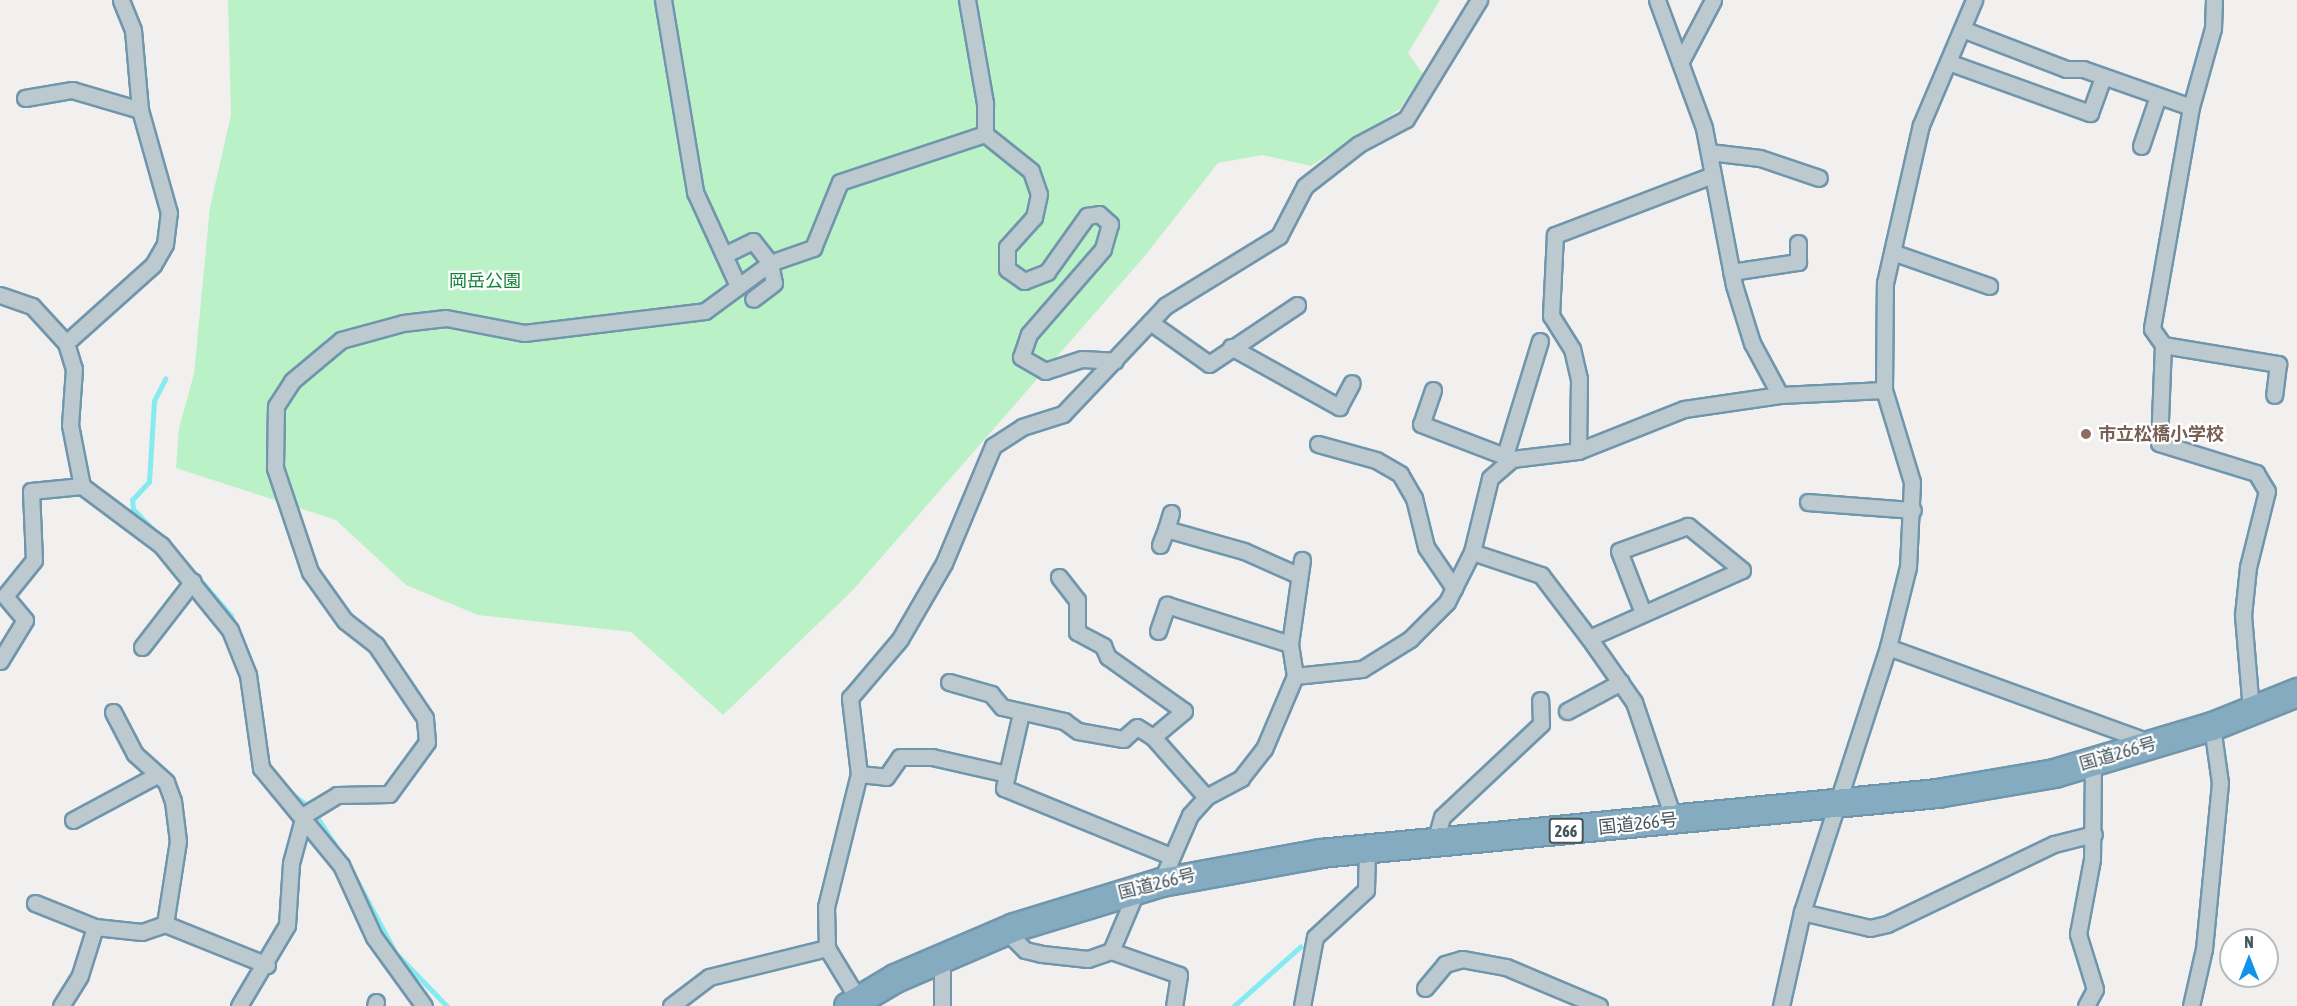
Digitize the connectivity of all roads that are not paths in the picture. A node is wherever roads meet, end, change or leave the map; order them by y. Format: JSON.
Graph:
{"nodes":[{"id":1,"x":121,"y":0,"type":"edge"},
{"id":2,"x":663,"y":0,"type":"edge"},
{"id":3,"x":967,"y":0,"type":"edge"},
{"id":4,"x":1479,"y":0,"type":"edge"},
{"id":5,"x":1657,"y":0,"type":"edge"},
{"id":6,"x":1713,"y":0,"type":"edge"},
{"id":7,"x":1974,"y":0,"type":"edge"},
{"id":8,"x":2214,"y":0,"type":"edge"},
{"id":9,"x":1962,"y":29,"type":"junction"},
{"id":10,"x":1681,"y":61,"type":"junction"},
{"id":11,"x":1948,"y":62,"type":"junction"},
{"id":12,"x":2103,"y":77,"type":"junction"},
{"id":13,"x":2158,"y":96,"type":"junction"},
{"id":14,"x":25,"y":98,"type":"dead end"},
{"id":15,"x":2191,"y":107,"type":"junction"},
{"id":16,"x":140,"y":110,"type":"junction"},
{"id":17,"x":985,"y":134,"type":"junction"},
{"id":18,"x":2141,"y":146,"type":"dead end"},
{"id":19,"x":1709,"y":152,"type":"junction"},
{"id":20,"x":1712,"y":175,"type":"junction"},
{"id":21,"x":1819,"y":178,"type":"dead end"},
{"id":22,"x":1798,"y":243,"type":"dead end"},
{"id":23,"x":1892,"y":252,"type":"junction"},
{"id":24,"x":724,"y":255,"type":"junction"},
{"id":25,"x":770,"y":263,"type":"junction"},
{"id":26,"x":1731,"y":272,"type":"junction"},
{"id":27,"x":738,"y":286,"type":"junction"},
{"id":28,"x":1989,"y":286,"type":"dead end"},
{"id":29,"x":0,"y":295,"type":"edge"},
{"id":30,"x":753,"y":299,"type":"dead end"},
{"id":31,"x":1297,"y":305,"type":"dead end"},
{"id":32,"x":1150,"y":322,"type":"junction"},
{"id":33,"x":1540,"y":341,"type":"dead end"},
{"id":34,"x":66,"y":343,"type":"junction"},
{"id":35,"x":2163,"y":345,"type":"junction"},
{"id":36,"x":1231,"y":347,"type":"junction"},
{"id":37,"x":1115,"y":361,"type":"junction"},
{"id":38,"x":1352,"y":383,"type":"dead end"},
{"id":39,"x":1433,"y":390,"type":"dead end"},
{"id":40,"x":1884,"y":390,"type":"junction"},
{"id":41,"x":1780,"y":395,"type":"junction"},
{"id":42,"x":2274,"y":395,"type":"dead end"},
{"id":43,"x":1318,"y":444,"type":"dead end"},
{"id":44,"x":1578,"y":451,"type":"junction"},
{"id":45,"x":1509,"y":455,"type":"junction"},
{"id":46,"x":82,"y":486,"type":"junction"},
{"id":47,"x":1808,"y":502,"type":"dead end"},
{"id":48,"x":1913,"y":510,"type":"junction"},
{"id":49,"x":1171,"y":513,"type":"dead end"},
{"id":50,"x":1166,"y":529,"type":"junction"},
{"id":51,"x":1160,"y":545,"type":"dead end"},
{"id":52,"x":1472,"y":552,"type":"junction"},
{"id":53,"x":1302,"y":560,"type":"dead end"},
{"id":54,"x":1298,"y":575,"type":"junction"},
{"id":55,"x":1059,"y":578,"type":"dead end"},
{"id":56,"x":193,"y":581,"type":"junction"},
{"id":57,"x":1454,"y":588,"type":"junction"},
{"id":58,"x":2,"y":594,"type":"edge"},
{"id":59,"x":1643,"y":613,"type":"junction"},
{"id":60,"x":1158,"y":631,"type":"dead end"},
{"id":61,"x":1589,"y":638,"type":"junction"},
{"id":62,"x":1290,"y":644,"type":"junction"},
{"id":63,"x":142,"y":647,"type":"dead end"},
{"id":64,"x":1888,"y":647,"type":"junction"},
{"id":65,"x":0,"y":661,"type":"edge"},
{"id":66,"x":1295,"y":676,"type":"junction"},
{"id":67,"x":949,"y":682,"type":"dead end"},
{"id":68,"x":1621,"y":682,"type":"junction"},
{"id":69,"x":2297,"y":693,"type":"edge"},
{"id":70,"x":1540,"y":700,"type":"dead end"},
{"id":71,"x":1567,"y":711,"type":"dead end"},
{"id":72,"x":2251,"y":711,"type":"junction"},
{"id":73,"x":113,"y":712,"type":"dead end"},
{"id":74,"x":1022,"y":713,"type":"junction"},
{"id":75,"x":2212,"y":726,"type":"junction"},
{"id":76,"x":1154,"y":736,"type":"junction"},
{"id":77,"x":2154,"y":744,"type":"junction"},
{"id":78,"x":2093,"y":762,"type":"junction"},
{"id":79,"x":860,"y":774,"type":"junction"},
{"id":80,"x":1007,"y":774,"type":"junction"},
{"id":81,"x":157,"y":775,"type":"junction"},
{"id":82,"x":1206,"y":797,"type":"junction"},
{"id":83,"x":1833,"y":804,"type":"junction"},
{"id":84,"x":304,"y":816,"type":"junction"},
{"id":85,"x":74,"y":820,"type":"dead end"},
{"id":86,"x":1674,"y":820,"type":"junction"},
{"id":87,"x":2094,"y":834,"type":"junction"},
{"id":88,"x":1434,"y":845,"type":"junction"},
{"id":89,"x":1367,"y":850,"type":"junction"},
{"id":90,"x":1171,"y":856,"type":"junction"},
{"id":91,"x":1150,"y":885,"type":"junction"},
{"id":92,"x":35,"y":903,"type":"dead end"},
{"id":93,"x":1802,"y":912,"type":"junction"},
{"id":94,"x":165,"y":924,"type":"junction"},
{"id":95,"x":95,"y":927,"type":"junction"},
{"id":96,"x":1005,"y":930,"type":"junction"},
{"id":97,"x":827,"y":948,"type":"junction"},
{"id":98,"x":1111,"y":951,"type":"junction"},
{"id":99,"x":942,"y":955,"type":"junction"},
{"id":100,"x":267,"y":965,"type":"junction"},
{"id":101,"x":1425,"y":988,"type":"dead end"},
{"id":102,"x":857,"y":1004,"type":"edge"},
{"id":103,"x":61,"y":1006,"type":"edge"},
{"id":104,"x":239,"y":1006,"type":"edge"},
{"id":105,"x":424,"y":1006,"type":"edge"},
{"id":106,"x":671,"y":1006,"type":"edge"},
{"id":107,"x":942,"y":1006,"type":"edge"},
{"id":108,"x":1174,"y":1006,"type":"edge"},
{"id":109,"x":1302,"y":1006,"type":"edge"},
{"id":110,"x":1599,"y":1006,"type":"edge"},
{"id":111,"x":1781,"y":1006,"type":"edge"},
{"id":112,"x":2086,"y":1006,"type":"edge"},
{"id":113,"x":2191,"y":1006,"type":"edge"}],
"edges":[{"from":1,"to":16,"type":"street"},
{"from":2,"to":24,"type":"street"},
{"from":3,"to":17,"type":"street"},
{"from":4,"to":32,"type":"street"},
{"from":5,"to":10,"type":"street"},
{"from":6,"to":10,"type":"street"},
{"from":7,"to":9,"type":"street"},
{"from":8,"to":15,"type":"street"},
{"from":9,"to":11,"type":"street"},
{"from":9,"to":12,"type":"street"},
{"from":10,"to":19,"type":"street"},
{"from":11,"to":12,"type":"street"},
{"from":11,"to":23,"type":"street"},
{"from":12,"to":13,"type":"street"},
{"from":13,"to":15,"type":"street"},
{"from":13,"to":18,"type":"street"},
{"from":14,"to":16,"type":"street"},
{"from":15,"to":35,"type":"street"},
{"from":16,"to":34,"type":"street"},
{"from":17,"to":25,"type":"street"},
{"from":17,"to":37,"type":"street"},
{"from":19,"to":20,"type":"street"},
{"from":19,"to":21,"type":"street"},
{"from":20,"to":26,"type":"street"},
{"from":20,"to":44,"type":"street"},
{"from":22,"to":26,"type":"street"},
{"from":23,"to":28,"type":"street"},
{"from":23,"to":40,"type":"street"},
{"from":24,"to":25,"type":"street"},
{"from":24,"to":27,"type":"street"},
{"from":25,"to":27,"type":"street"},
{"from":25,"to":30,"type":"street"},
{"from":26,"to":41,"type":"street"},
{"from":27,"to":84,"type":"street"},
{"from":29,"to":34,"type":"street"},
{"from":31,"to":36,"type":"street"},
{"from":32,"to":36,"type":"street"},
{"from":32,"to":37,"type":"street"},
{"from":33,"to":45,"type":"street"},
{"from":34,"to":46,"type":"street"},
{"from":35,"to":42,"type":"street"},
{"from":35,"to":72,"type":"street"},
{"from":36,"to":38,"type":"street"},
{"from":37,"to":79,"type":"street"},
{"from":39,"to":45,"type":"street"},
{"from":40,"to":41,"type":"street"},
{"from":40,"to":48,"type":"street"},
{"from":41,"to":44,"type":"street"},
{"from":43,"to":57,"type":"street"},
{"from":44,"to":45,"type":"street"},
{"from":45,"to":52,"type":"street"},
{"from":46,"to":56,"type":"street"},
{"from":46,"to":58,"type":"street"},
{"from":47,"to":48,"type":"street"},
{"from":48,"to":64,"type":"street"},
{"from":49,"to":50,"type":"street"},
{"from":50,"to":51,"type":"street"},
{"from":50,"to":54,"type":"street"},
{"from":52,"to":57,"type":"street"},
{"from":52,"to":61,"type":"street"},
{"from":53,"to":54,"type":"street"},
{"from":54,"to":62,"type":"street"},
{"from":55,"to":76,"type":"street"},
{"from":56,"to":63,"type":"street"},
{"from":56,"to":84,"type":"street"},
{"from":57,"to":66,"type":"street"},
{"from":58,"to":65,"type":"street"},
{"from":59,"to":59,"type":"street"},
{"from":59,"to":61,"type":"street"},
{"from":60,"to":62,"type":"street"},
{"from":61,"to":68,"type":"street"},
{"from":62,"to":66,"type":"street"},
{"from":64,"to":77,"type":"street"},
{"from":64,"to":83,"type":"street"},
{"from":66,"to":82,"type":"street"},
{"from":67,"to":74,"type":"street"},
{"from":68,"to":71,"type":"street"},
{"from":68,"to":86,"type":"street"},
{"from":69,"to":72,"type":"highway","name":"国道266号","number":"266"},
{"from":70,"to":88,"type":"street"},
{"from":72,"to":75,"type":"highway","name":"国道266号","number":"266"},
{"from":73,"to":81,"type":"street"},
{"from":74,"to":76,"type":"street"},
{"from":74,"to":80,"type":"street"},
{"from":75,"to":77,"type":"highway","name":"国道266号","number":"266"},
{"from":75,"to":113,"type":"street"},
{"from":76,"to":82,"type":"street"},
{"from":77,"to":78,"type":"highway","name":"国道266号","number":"266"},
{"from":78,"to":83,"type":"highway","name":"国道266号","number":"266"},
{"from":78,"to":87,"type":"street"},
{"from":79,"to":80,"type":"street"},
{"from":79,"to":97,"type":"street"},
{"from":80,"to":90,"type":"street"},
{"from":81,"to":85,"type":"street"},
{"from":81,"to":94,"type":"street"},
{"from":82,"to":90,"type":"street"},
{"from":83,"to":86,"type":"highway","name":"国道266号","number":"266"},
{"from":83,"to":93,"type":"street"},
{"from":84,"to":100,"type":"street"},
{"from":84,"to":105,"type":"street"},
{"from":86,"to":88,"type":"highway","name":"国道266号","number":"266"},
{"from":87,"to":93,"type":"street"},
{"from":87,"to":112,"type":"street"},
{"from":88,"to":89,"type":"highway","name":"国道266号","number":"266"},
{"from":89,"to":91,"type":"highway","name":"国道266号","number":"266"},
{"from":89,"to":109,"type":"street"},
{"from":90,"to":91,"type":"street"},
{"from":91,"to":96,"type":"highway","name":"国道266号","number":"266"},
{"from":91,"to":98,"type":"street"},
{"from":92,"to":95,"type":"street"},
{"from":93,"to":111,"type":"street"},
{"from":94,"to":95,"type":"street"},
{"from":94,"to":100,"type":"street"},
{"from":95,"to":103,"type":"street"},
{"from":96,"to":98,"type":"street"},
{"from":96,"to":99,"type":"highway","name":"国道266号","number":"266"},
{"from":97,"to":102,"type":"street"},
{"from":97,"to":106,"type":"street"},
{"from":98,"to":108,"type":"street"},
{"from":99,"to":102,"type":"highway","name":"国道266号","number":"266"},
{"from":99,"to":107,"type":"street"},
{"from":100,"to":104,"type":"street"},
{"from":101,"to":110,"type":"street"}]}
